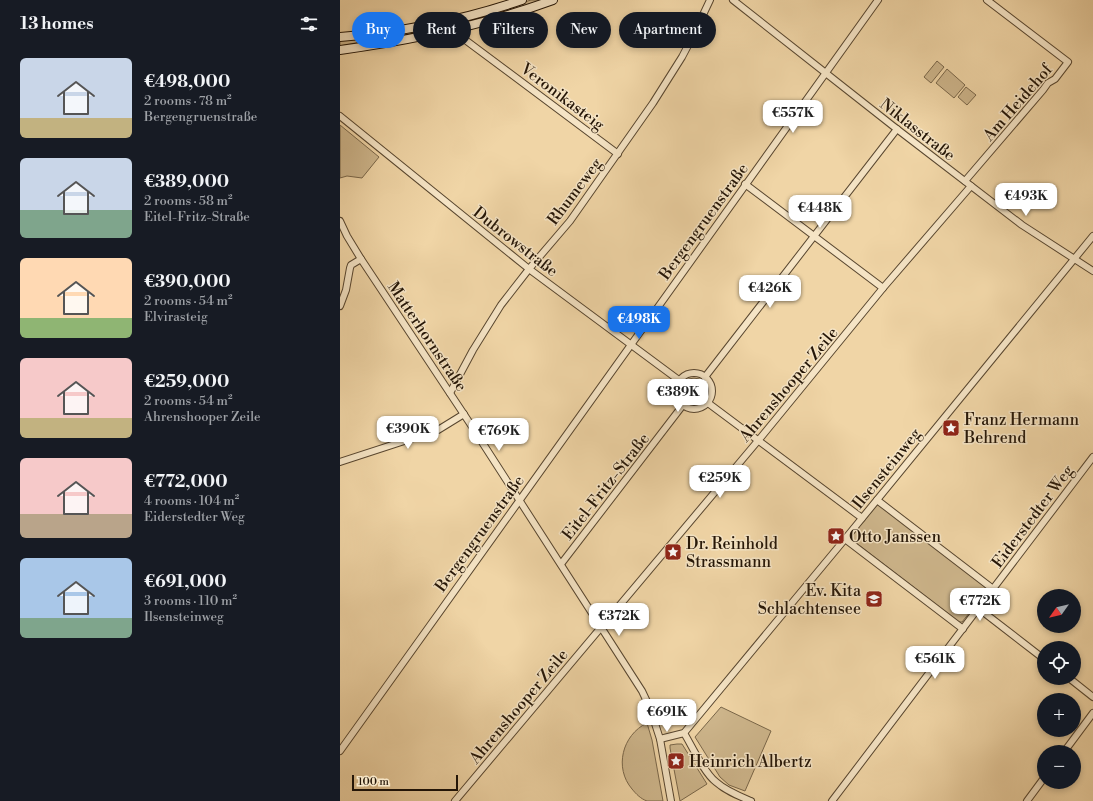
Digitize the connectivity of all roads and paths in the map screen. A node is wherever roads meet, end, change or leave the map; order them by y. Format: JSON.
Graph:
{"nodes":[{"id":1,"x":522,"y":0,"type":"edge"},
{"id":2,"x":553,"y":0,"type":"edge"},
{"id":3,"x":710,"y":0,"type":"edge"},
{"id":4,"x":733,"y":0,"type":"edge"},
{"id":5,"x":878,"y":0,"type":"edge"},
{"id":6,"x":987,"y":0,"type":"edge"},
{"id":7,"x":471,"y":24,"type":"edge"},
{"id":8,"x":340,"y":37,"type":"edge"},
{"id":9,"x":413,"y":37,"type":"edge"},
{"id":10,"x":471,"y":44,"type":"edge"},
{"id":11,"x":340,"y":50,"type":"edge"},
{"id":12,"x":826,"y":73,"type":"junction"},
{"id":13,"x":340,"y":116,"type":"edge"},
{"id":14,"x":898,"y":129,"type":"junction"},
{"id":15,"x":618,"y":154,"type":"junction"},
{"id":16,"x":965,"y":181,"type":"junction"},
{"id":17,"x":745,"y":184,"type":"junction"},
{"id":18,"x":971,"y":186,"type":"junction"},
{"id":19,"x":340,"y":221,"type":"edge"},
{"id":20,"x":815,"y":236,"type":"junction"},
{"id":21,"x":1093,"y":236,"type":"edge"},
{"id":22,"x":361,"y":259,"type":"junction"},
{"id":23,"x":1074,"y":259,"type":"junction"},
{"id":24,"x":529,"y":269,"type":"junction"},
{"id":25,"x":1093,"y":271,"type":"edge"},
{"id":26,"x":883,"y":288,"type":"junction"},
{"id":27,"x":340,"y":306,"type":"edge"},
{"id":28,"x":631,"y":345,"type":"junction"},
{"id":29,"x":706,"y":377,"type":"junction"},
{"id":30,"x":680,"y":381,"type":"junction"},
{"id":31,"x":450,"y":393,"type":"junction"},
{"id":32,"x":708,"y":402,"type":"junction"},
{"id":33,"x":683,"y":406,"type":"junction"},
{"id":34,"x":464,"y":414,"type":"junction"},
{"id":35,"x":758,"y":440,"type":"junction"},
{"id":36,"x":1093,"y":457,"type":"edge"},
{"id":37,"x":340,"y":462,"type":"edge"},
{"id":38,"x":519,"y":500,"type":"junction"},
{"id":39,"x":877,"y":500,"type":"junction"},
{"id":40,"x":862,"y":518,"type":"junction"},
{"id":41,"x":845,"y":539,"type":"junction"},
{"id":42,"x":561,"y":564,"type":"junction"},
{"id":43,"x":993,"y":589,"type":"junction"},
{"id":44,"x":978,"y":608,"type":"junction"},
{"id":45,"x":601,"y":627,"type":"junction"},
{"id":46,"x":963,"y":628,"type":"junction"},
{"id":47,"x":1037,"y":654,"type":"edge"},
{"id":48,"x":1078,"y":685,"type":"edge"},
{"id":49,"x":1093,"y":696,"type":"edge"},
{"id":50,"x":1093,"y":713,"type":"edge"},
{"id":51,"x":684,"y":733,"type":"junction"},
{"id":52,"x":660,"y":739,"type":"junction"},
{"id":53,"x":1069,"y":745,"type":"edge"},
{"id":54,"x":340,"y":751,"type":"edge"},
{"id":55,"x":1037,"y":787,"type":"edge"},
{"id":56,"x":455,"y":801,"type":"edge"},
{"id":57,"x":672,"y":801,"type":"edge"},
{"id":58,"x":751,"y":801,"type":"edge"},
{"id":59,"x":832,"y":801,"type":"edge"},
{"id":60,"x":1026,"y":801,"type":"edge"}],
"edges":[{"from":1,"to":8,"type":"main road"},
{"from":2,"to":7,"type":"main road"},
{"from":3,"to":15,"type":"street","name":"Rhumeweg"},
{"from":4,"to":12,"type":"street","name":"Niklasstraße"},
{"from":5,"to":12,"type":"street","name":"Bergengruenstraße"},
{"from":6,"to":16,"type":"street","name":"Am Heidehof"},
{"from":9,"to":11,"type":"main road"},
{"from":10,"to":15,"type":"street","name":"Veronikasteig"},
{"from":12,"to":14,"type":"street","name":"Niklasstraße"},
{"from":12,"to":17,"type":"street","name":"Bergengruenstraße"},
{"from":13,"to":24,"type":"street","name":"Dubrowstraße"},
{"from":14,"to":16,"type":"street","name":"Niklasstraße"},
{"from":14,"to":20,"type":"street"},
{"from":15,"to":24,"type":"street","name":"Rhumeweg"},
{"from":16,"to":18,"type":"street","name":"Niklasstraße"},
{"from":17,"to":20,"type":"street"},
{"from":17,"to":28,"type":"street","name":"Bergengruenstraße"},
{"from":18,"to":23,"type":"street","name":"Niklasstraße"},
{"from":18,"to":26,"type":"street","name":"Ahrenshooper Zeile"},
{"from":19,"to":22,"type":"street","name":"Matterhornstraße"},
{"from":20,"to":26,"type":"street"},
{"from":20,"to":29,"type":"street"},
{"from":21,"to":23,"type":"street","name":"Ilsensteinweg"},
{"from":22,"to":27,"type":"street"},
{"from":22,"to":31,"type":"street","name":"Matterhornstraße"},
{"from":23,"to":25,"type":"street","name":"Niklasstraße"},
{"from":23,"to":39,"type":"street","name":"Ilsensteinweg"},
{"from":24,"to":28,"type":"street","name":"Dubrowstraße"},
{"from":24,"to":31,"type":"street","name":"Rhumeweg"},
{"from":26,"to":35,"type":"street","name":"Ahrenshooper Zeile"},
{"from":28,"to":30,"type":"street","name":"Dubrowstraße"},
{"from":28,"to":38,"type":"street","name":"Bergengruenstraße"},
{"from":29,"to":30,"type":"street"},
{"from":29,"to":32,"type":"street"},
{"from":30,"to":33,"type":"street"},
{"from":31,"to":34,"type":"street","name":"Matterhornstraße"},
{"from":32,"to":33,"type":"street"},
{"from":32,"to":35,"type":"street"},
{"from":33,"to":42,"type":"street","name":"Eitel-Fritz-Straße"},
{"from":34,"to":37,"type":"street"},
{"from":34,"to":38,"type":"street","name":"Matterhornstraße"},
{"from":35,"to":40,"type":"street"},
{"from":35,"to":45,"type":"street","name":"Ahrenshooper Zeile"},
{"from":36,"to":43,"type":"street","name":"Eiderstedter Weg"},
{"from":38,"to":42,"type":"street","name":"Matterhornstraße"},
{"from":38,"to":54,"type":"street","name":"Bergengruenstraße"},
{"from":39,"to":40,"type":"street","name":"Ilsensteinweg"},
{"from":39,"to":43,"type":"street"},
{"from":40,"to":41,"type":"street","name":"Ilsensteinweg"},
{"from":41,"to":46,"type":"street"},
{"from":41,"to":51,"type":"street","name":"Ilsensteinweg"},
{"from":42,"to":45,"type":"street","name":"Matterhornstraße"},
{"from":43,"to":44,"type":"street","name":"Eiderstedter Weg"},
{"from":44,"to":46,"type":"street","name":"Eiderstedter Weg"},
{"from":44,"to":47,"type":"street"},
{"from":45,"to":52,"type":"street","name":"Matterhornstraße"},
{"from":45,"to":56,"type":"street","name":"Ahrenshooper Zeile"},
{"from":46,"to":59,"type":"street","name":"Eiderstedter Weg"},
{"from":48,"to":49,"type":"street"},
{"from":50,"to":53,"type":"street"},
{"from":51,"to":52,"type":"street"},
{"from":51,"to":58,"type":"street"},
{"from":52,"to":57,"type":"street","name":"Matterhornstraße"},
{"from":55,"to":60,"type":"street"}]}
